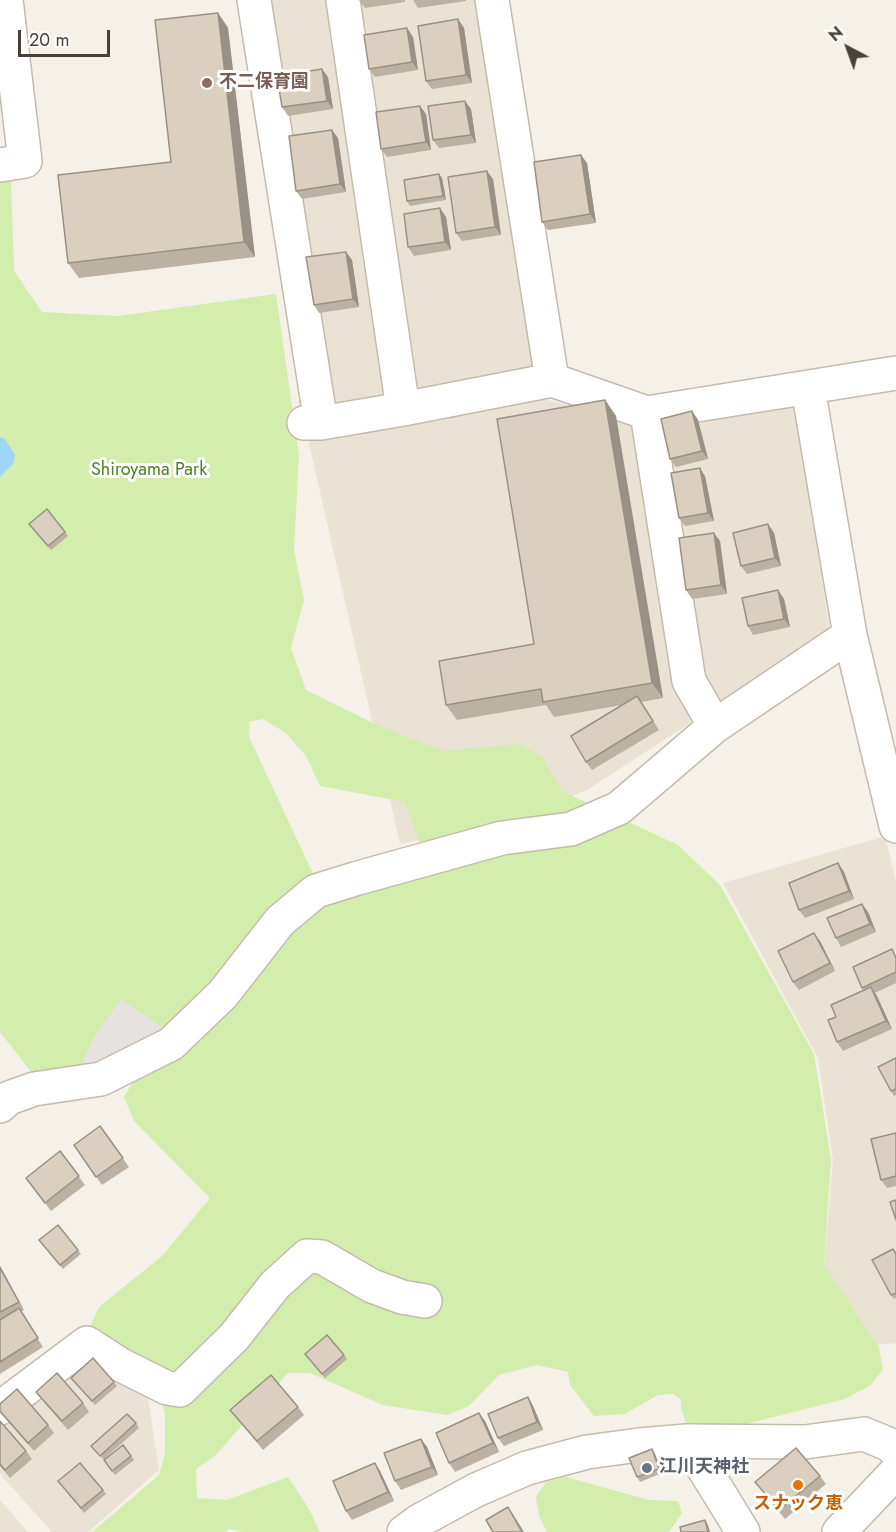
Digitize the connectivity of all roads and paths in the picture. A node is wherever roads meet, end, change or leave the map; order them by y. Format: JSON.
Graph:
{"nodes":[{"id":1,"x":6,"y":0,"type":"edge"},
{"id":2,"x":254,"y":0,"type":"edge"},
{"id":3,"x":343,"y":0,"type":"edge"},
{"id":4,"x":492,"y":0,"type":"edge"},
{"id":5,"x":0,"y":165,"type":"edge"},
{"id":6,"x":896,"y":373,"type":"edge"},
{"id":7,"x":552,"y":380,"type":"junction"},
{"id":8,"x":808,"y":388,"type":"junction"},
{"id":9,"x":403,"y":410,"type":"junction"},
{"id":10,"x":647,"y":412,"type":"junction"},
{"id":11,"x":850,"y":635,"type":"junction"},
{"id":12,"x":715,"y":726,"type":"junction"},
{"id":13,"x":896,"y":826,"type":"edge"},
{"id":14,"x":0,"y":1106,"type":"edge"},
{"id":15,"x":425,"y":1300,"type":"dead end"},
{"id":16,"x":0,"y":1408,"type":"edge"},
{"id":17,"x":687,"y":1441,"type":"junction"},
{"id":18,"x":896,"y":1450,"type":"edge"},
{"id":19,"x":889,"y":1494,"type":"edge"},
{"id":20,"x":404,"y":1532,"type":"edge"},
{"id":21,"x":743,"y":1532,"type":"edge"},
{"id":22,"x":839,"y":1532,"type":"edge"}],
"edges":[{"from":1,"to":5,"type":"street"},
{"from":2,"to":9,"type":"street"},
{"from":3,"to":9,"type":"street"},
{"from":4,"to":7,"type":"street"},
{"from":6,"to":8,"type":"street"},
{"from":7,"to":9,"type":"street"},
{"from":7,"to":10,"type":"street"},
{"from":8,"to":10,"type":"street"},
{"from":8,"to":11,"type":"street"},
{"from":10,"to":12,"type":"street"},
{"from":11,"to":12,"type":"street"},
{"from":11,"to":13,"type":"street"},
{"from":12,"to":14,"type":"street"},
{"from":15,"to":16,"type":"street"},
{"from":17,"to":18,"type":"street"},
{"from":17,"to":20,"type":"street"},
{"from":17,"to":21,"type":"street"},
{"from":19,"to":22,"type":"street"}]}
